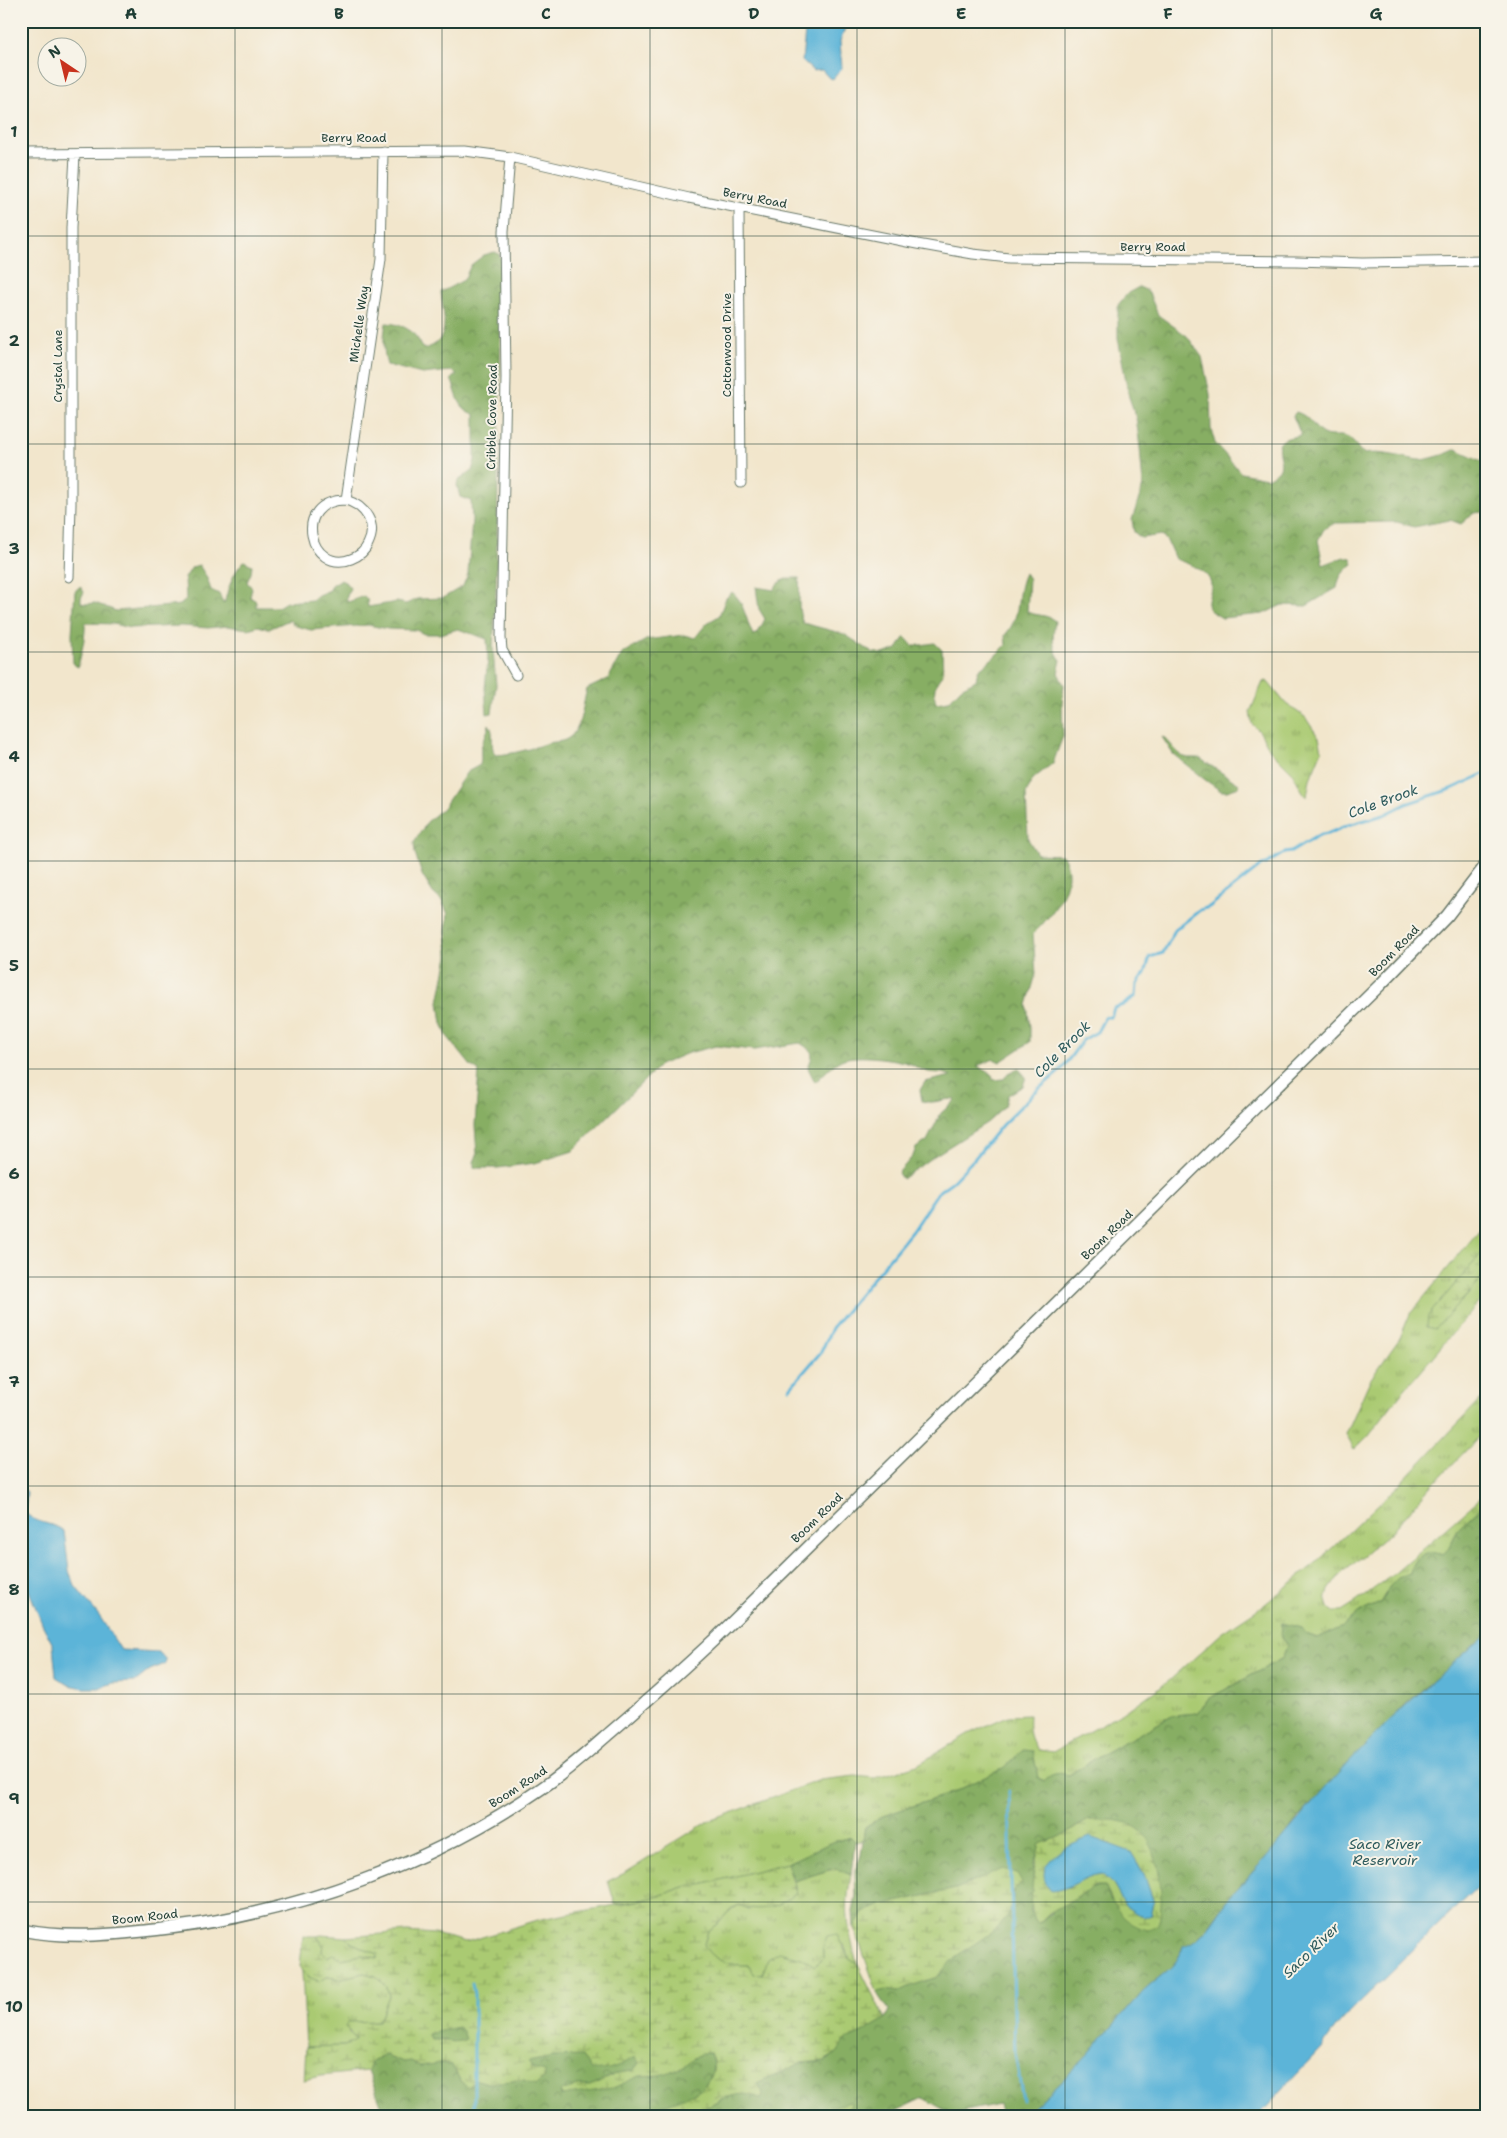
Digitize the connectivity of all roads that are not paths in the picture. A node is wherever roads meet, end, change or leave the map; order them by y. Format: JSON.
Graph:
{"nodes":[{"id":1,"x":383,"y":151,"type":"junction"},
{"id":2,"x":21,"y":154,"type":"edge"},
{"id":3,"x":75,"y":155,"type":"junction"},
{"id":4,"x":510,"y":157,"type":"junction"},
{"id":5,"x":739,"y":208,"type":"junction"},
{"id":6,"x":1486,"y":261,"type":"edge"},
{"id":7,"x":741,"y":483,"type":"dead end"},
{"id":8,"x":346,"y":500,"type":"junction"},
{"id":9,"x":69,"y":577,"type":"dead end"},
{"id":10,"x":516,"y":675,"type":"dead end"},
{"id":11,"x":1486,"y":864,"type":"edge"},
{"id":12,"x":21,"y":1930,"type":"edge"}],
"edges":[{"from":1,"to":3,"type":"street","name":"Berry Road"},
{"from":1,"to":4,"type":"street","name":"Berry Road"},
{"from":1,"to":8,"type":"street","name":"Michelle Way"},
{"from":2,"to":3,"type":"street","name":"Berry Road"},
{"from":3,"to":9,"type":"street","name":"Crystal Lane"},
{"from":4,"to":5,"type":"street","name":"Berry Road"},
{"from":4,"to":10,"type":"street","name":"Cribble Cove Road"},
{"from":5,"to":6,"type":"street","name":"Berry Road"},
{"from":5,"to":7,"type":"street","name":"Cottonwood Drive"},
{"from":8,"to":8,"type":"street"},
{"from":11,"to":12,"type":"street","name":"Boom Road"}]}
